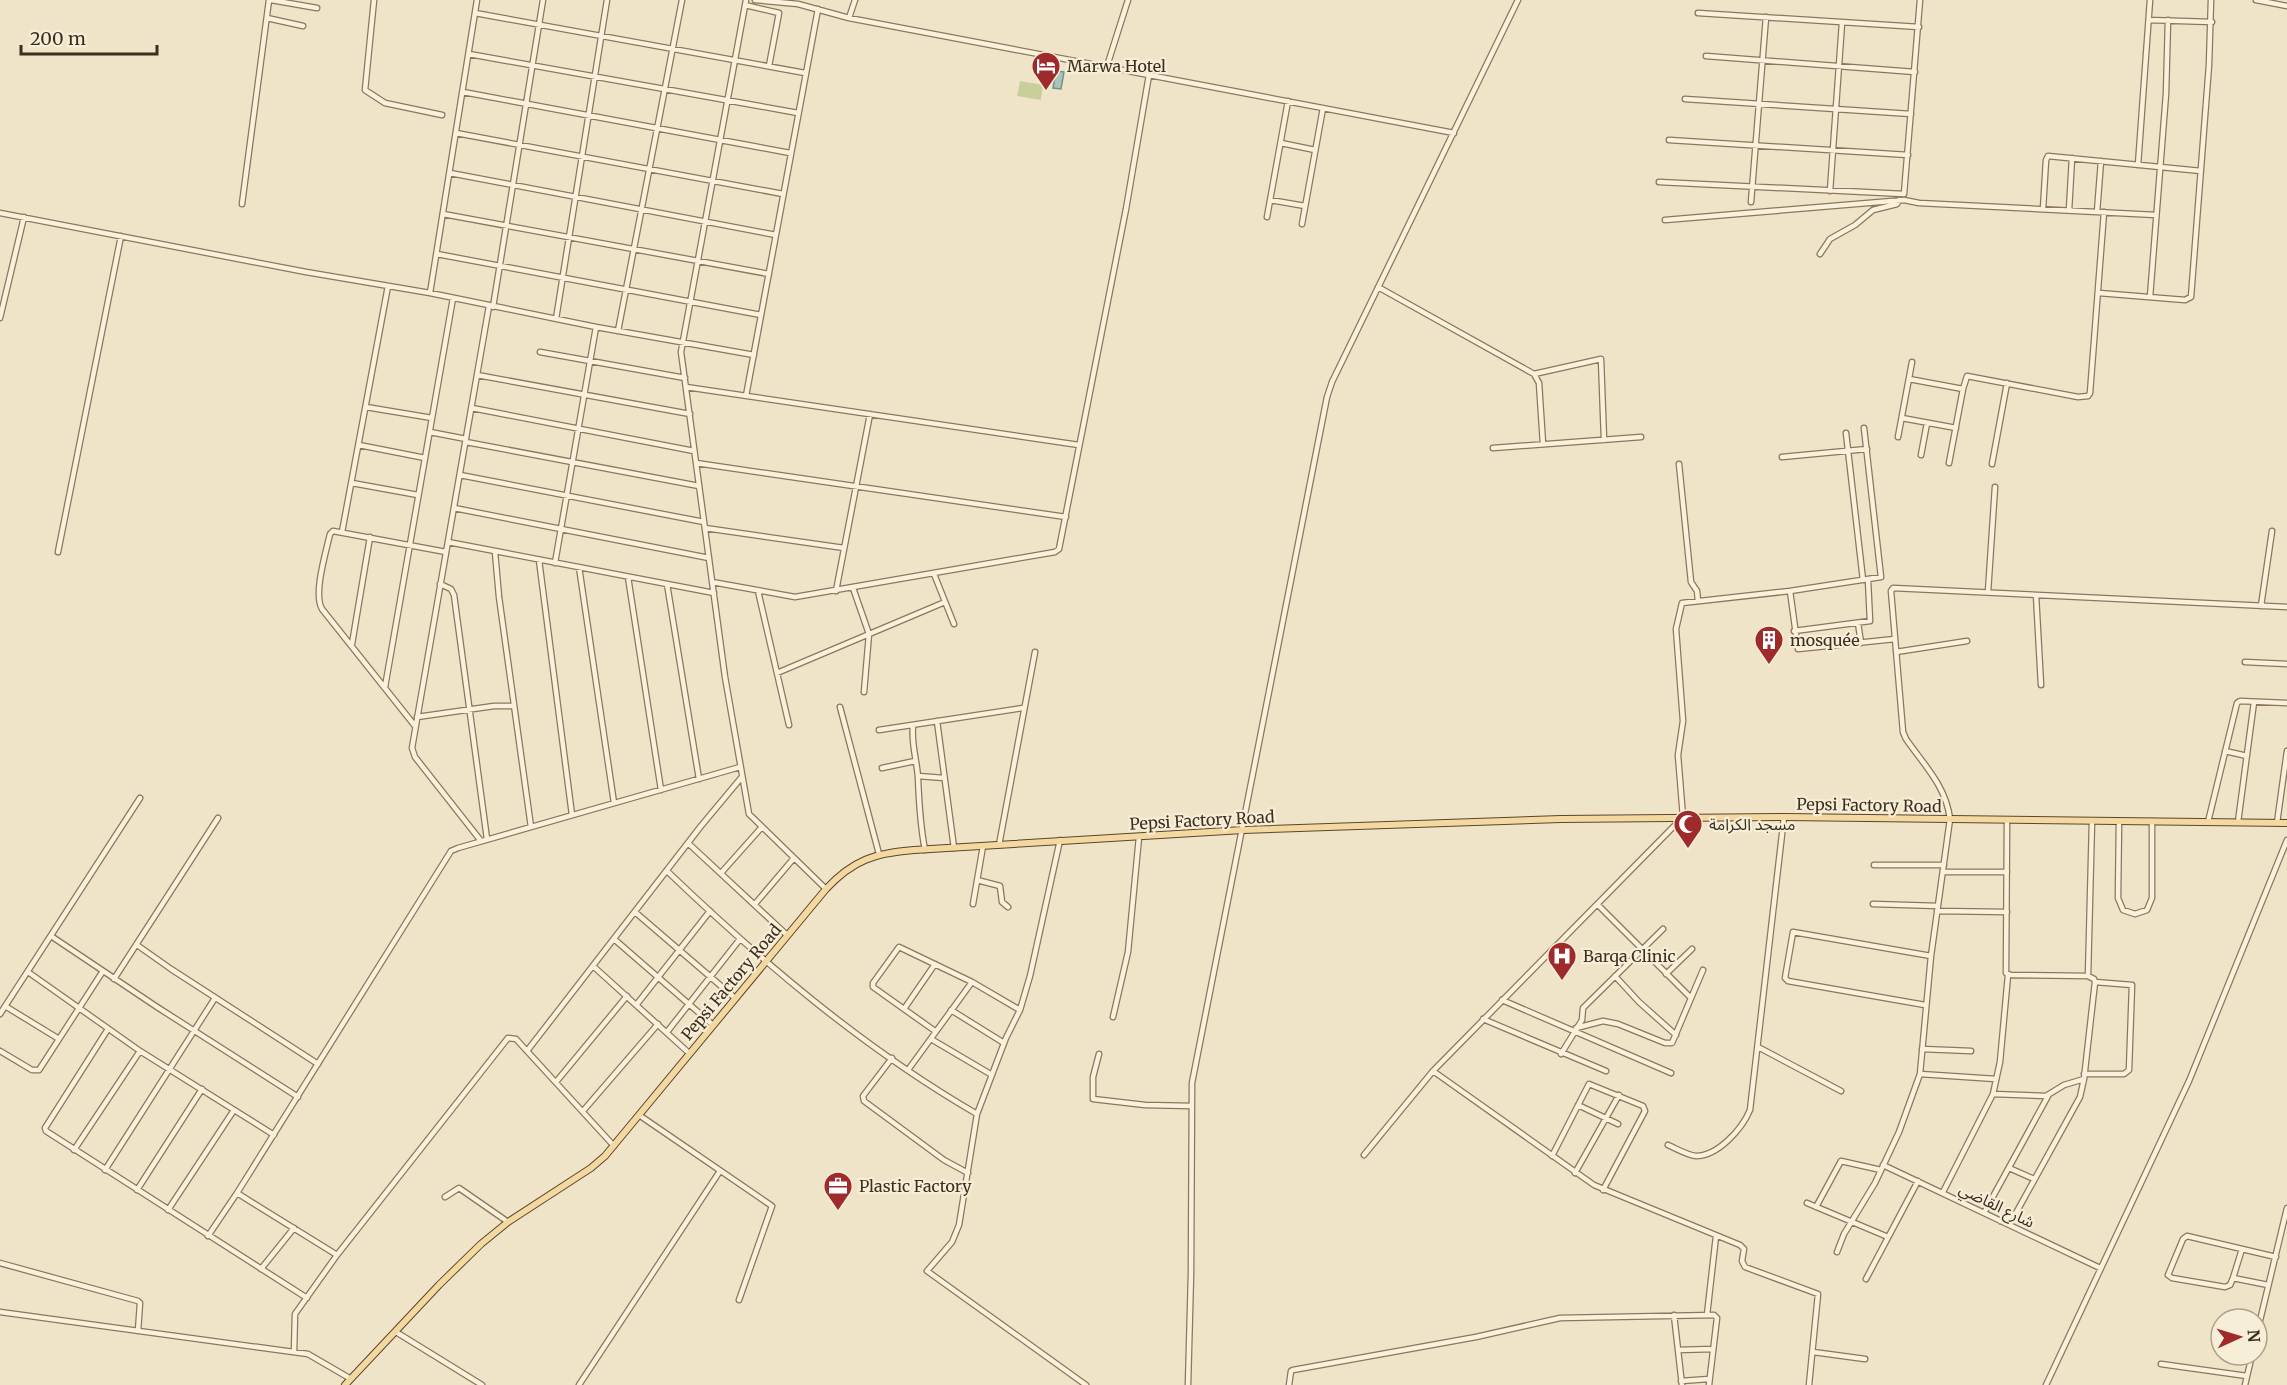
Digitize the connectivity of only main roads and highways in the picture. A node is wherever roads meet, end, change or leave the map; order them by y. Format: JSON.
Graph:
{"nodes":[{"id":1,"x":2287,"y":823,"type":"edge"},
{"id":2,"x":345,"y":1385,"type":"edge"}],
"edges":[{"from":1,"to":2,"type":"main road","name":"Pepsi Factory Road"}]}
